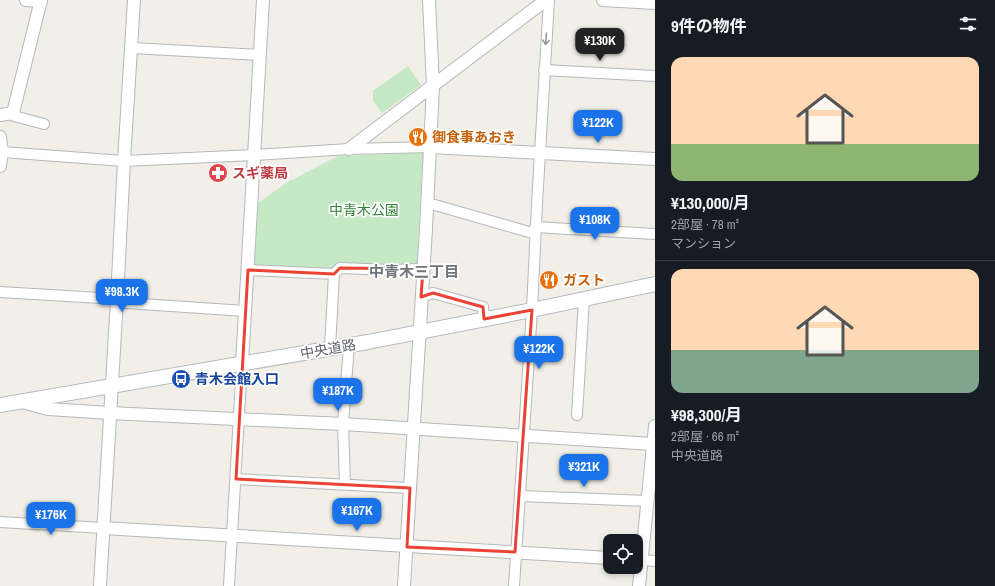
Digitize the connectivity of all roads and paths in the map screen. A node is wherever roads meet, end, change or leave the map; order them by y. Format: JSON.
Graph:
{"nodes":[{"id":1,"x":26,"y":0,"type":"edge"},
{"id":2,"x":134,"y":0,"type":"edge"},
{"id":3,"x":263,"y":0,"type":"edge"},
{"id":4,"x":429,"y":0,"type":"edge"},
{"id":5,"x":546,"y":0,"type":"edge"},
{"id":6,"x":549,"y":0,"type":"edge"},
{"id":7,"x":603,"y":0,"type":"edge"},
{"id":8,"x":41,"y":1,"type":"edge"},
{"id":9,"x":655,"y":3,"type":"edge"},
{"id":10,"x":131,"y":48,"type":"junction"},
{"id":11,"x":260,"y":55,"type":"junction"},
{"id":12,"x":544,"y":70,"type":"junction"},
{"id":13,"x":655,"y":76,"type":"edge"},
{"id":14,"x":433,"y":86,"type":"junction"},
{"id":15,"x":13,"y":113,"type":"junction"},
{"id":16,"x":0,"y":115,"type":"edge"},
{"id":17,"x":44,"y":124,"type":"dead end"},
{"id":18,"x":0,"y":137,"type":"edge"},
{"id":19,"x":430,"y":147,"type":"junction"},
{"id":20,"x":349,"y":149,"type":"junction"},
{"id":21,"x":1,"y":152,"type":"edge"},
{"id":22,"x":540,"y":152,"type":"junction"},
{"id":23,"x":254,"y":155,"type":"junction"},
{"id":24,"x":655,"y":159,"type":"edge"},
{"id":25,"x":124,"y":161,"type":"junction"},
{"id":26,"x":0,"y":166,"type":"edge"},
{"id":27,"x":435,"y":205,"type":"dead end"},
{"id":28,"x":535,"y":230,"type":"junction"},
{"id":29,"x":655,"y":234,"type":"edge"},
{"id":30,"x":423,"y":269,"type":"junction"},
{"id":31,"x":248,"y":270,"type":"junction"},
{"id":32,"x":334,"y":274,"type":"junction"},
{"id":33,"x":655,"y":284,"type":"edge"},
{"id":34,"x":0,"y":292,"type":"edge"},
{"id":35,"x":421,"y":297,"type":"junction"},
{"id":36,"x":117,"y":299,"type":"junction"},
{"id":37,"x":584,"y":299,"type":"junction"},
{"id":38,"x":532,"y":310,"type":"junction"},
{"id":39,"x":245,"y":311,"type":"junction"},
{"id":40,"x":484,"y":319,"type":"junction"},
{"id":41,"x":419,"y":332,"type":"junction"},
{"id":42,"x":349,"y":345,"type":"junction"},
{"id":43,"x":330,"y":348,"type":"junction"},
{"id":44,"x":242,"y":364,"type":"junction"},
{"id":45,"x":111,"y":386,"type":"junction"},
{"id":46,"x":20,"y":402,"type":"junction"},
{"id":47,"x":0,"y":405,"type":"edge"},
{"id":48,"x":110,"y":413,"type":"junction"},
{"id":49,"x":577,"y":415,"type":"dead end"},
{"id":50,"x":240,"y":419,"type":"junction"},
{"id":51,"x":343,"y":424,"type":"junction"},
{"id":52,"x":655,"y":426,"type":"edge"},
{"id":53,"x":414,"y":429,"type":"junction"},
{"id":54,"x":524,"y":436,"type":"junction"},
{"id":55,"x":654,"y":444,"type":"edge"},
{"id":56,"x":236,"y":479,"type":"junction"},
{"id":57,"x":346,"y":484,"type":"junction"},
{"id":58,"x":410,"y":488,"type":"junction"},
{"id":59,"x":520,"y":496,"type":"junction"},
{"id":60,"x":648,"y":501,"type":"junction"},
{"id":61,"x":0,"y":522,"type":"edge"},
{"id":62,"x":103,"y":528,"type":"junction"},
{"id":63,"x":643,"y":534,"type":"edge"},
{"id":64,"x":233,"y":536,"type":"junction"},
{"id":65,"x":407,"y":547,"type":"junction"},
{"id":66,"x":515,"y":552,"type":"junction"},
{"id":67,"x":603,"y":558,"type":"edge"},
{"id":68,"x":643,"y":560,"type":"edge"},
{"id":69,"x":655,"y":561,"type":"edge"},
{"id":70,"x":639,"y":574,"type":"edge"},
{"id":71,"x":100,"y":586,"type":"edge"},
{"id":72,"x":229,"y":586,"type":"edge"},
{"id":73,"x":404,"y":586,"type":"edge"},
{"id":74,"x":514,"y":586,"type":"edge"},
{"id":75,"x":639,"y":586,"type":"edge"}],
"edges":[{"from":1,"to":8,"type":"street"},
{"from":2,"to":10,"type":"street"},
{"from":3,"to":11,"type":"street"},
{"from":4,"to":14,"type":"street"},
{"from":5,"to":14,"type":"street"},
{"from":6,"to":12,"type":"street","one_way":true},
{"from":7,"to":9,"type":"street"},
{"from":8,"to":15,"type":"street"},
{"from":10,"to":11,"type":"street"},
{"from":10,"to":25,"type":"street"},
{"from":11,"to":23,"type":"street"},
{"from":12,"to":13,"type":"street"},
{"from":12,"to":22,"type":"street"},
{"from":14,"to":19,"type":"street"},
{"from":14,"to":20,"type":"street"},
{"from":15,"to":16,"type":"street"},
{"from":15,"to":17,"type":"street"},
{"from":18,"to":21,"type":"street"},
{"from":19,"to":20,"type":"street"},
{"from":19,"to":22,"type":"street"},
{"from":19,"to":30,"type":"street"},
{"from":20,"to":23,"type":"street"},
{"from":21,"to":25,"type":"street"},
{"from":21,"to":26,"type":"street"},
{"from":22,"to":24,"type":"street"},
{"from":22,"to":28,"type":"street"},
{"from":23,"to":25,"type":"street"},
{"from":23,"to":31,"type":"street"},
{"from":25,"to":36,"type":"street"},
{"from":27,"to":28,"type":"street"},
{"from":28,"to":29,"type":"street"},
{"from":28,"to":38,"type":"street"},
{"from":30,"to":32,"type":"street"},
{"from":30,"to":35,"type":"street"},
{"from":31,"to":32,"type":"street"},
{"from":31,"to":39,"type":"street"},
{"from":32,"to":43,"type":"street"},
{"from":33,"to":37,"type":"main road","name":"中央道路"},
{"from":34,"to":36,"type":"street"},
{"from":35,"to":40,"type":"street"},
{"from":35,"to":41,"type":"street"},
{"from":36,"to":39,"type":"street"},
{"from":36,"to":45,"type":"street"},
{"from":37,"to":38,"type":"main road","name":"中央道路"},
{"from":37,"to":49,"type":"street"},
{"from":38,"to":40,"type":"main road","name":"中央道路"},
{"from":38,"to":54,"type":"street"},
{"from":39,"to":44,"type":"street"},
{"from":40,"to":41,"type":"main road","name":"中央道路"},
{"from":41,"to":42,"type":"main road","name":"中央道路"},
{"from":41,"to":53,"type":"street"},
{"from":42,"to":43,"type":"main road","name":"中央道路"},
{"from":42,"to":51,"type":"street"},
{"from":43,"to":44,"type":"main road","name":"中央道路"},
{"from":44,"to":45,"type":"main road","name":"中央道路"},
{"from":44,"to":50,"type":"street"},
{"from":45,"to":46,"type":"main road","name":"中央道路"},
{"from":45,"to":48,"type":"street"},
{"from":46,"to":47,"type":"main road","name":"中央道路"},
{"from":46,"to":48,"type":"street"},
{"from":48,"to":50,"type":"street"},
{"from":48,"to":62,"type":"street"},
{"from":50,"to":51,"type":"street"},
{"from":50,"to":56,"type":"street"},
{"from":51,"to":53,"type":"street"},
{"from":51,"to":57,"type":"street"},
{"from":52,"to":55,"type":"street"},
{"from":53,"to":54,"type":"street"},
{"from":53,"to":58,"type":"street"},
{"from":54,"to":55,"type":"street"},
{"from":54,"to":59,"type":"street"},
{"from":55,"to":60,"type":"street"},
{"from":56,"to":57,"type":"street"},
{"from":56,"to":64,"type":"street"},
{"from":57,"to":58,"type":"street"},
{"from":58,"to":65,"type":"street"},
{"from":59,"to":60,"type":"street"},
{"from":59,"to":66,"type":"street"},
{"from":60,"to":63,"type":"street"},
{"from":61,"to":62,"type":"street"},
{"from":62,"to":64,"type":"street"},
{"from":62,"to":71,"type":"street"},
{"from":64,"to":65,"type":"street"},
{"from":64,"to":72,"type":"street"},
{"from":65,"to":66,"type":"street"},
{"from":65,"to":73,"type":"street"},
{"from":66,"to":67,"type":"street"},
{"from":66,"to":74,"type":"street"},
{"from":68,"to":69,"type":"street"},
{"from":70,"to":75,"type":"street"}]}
